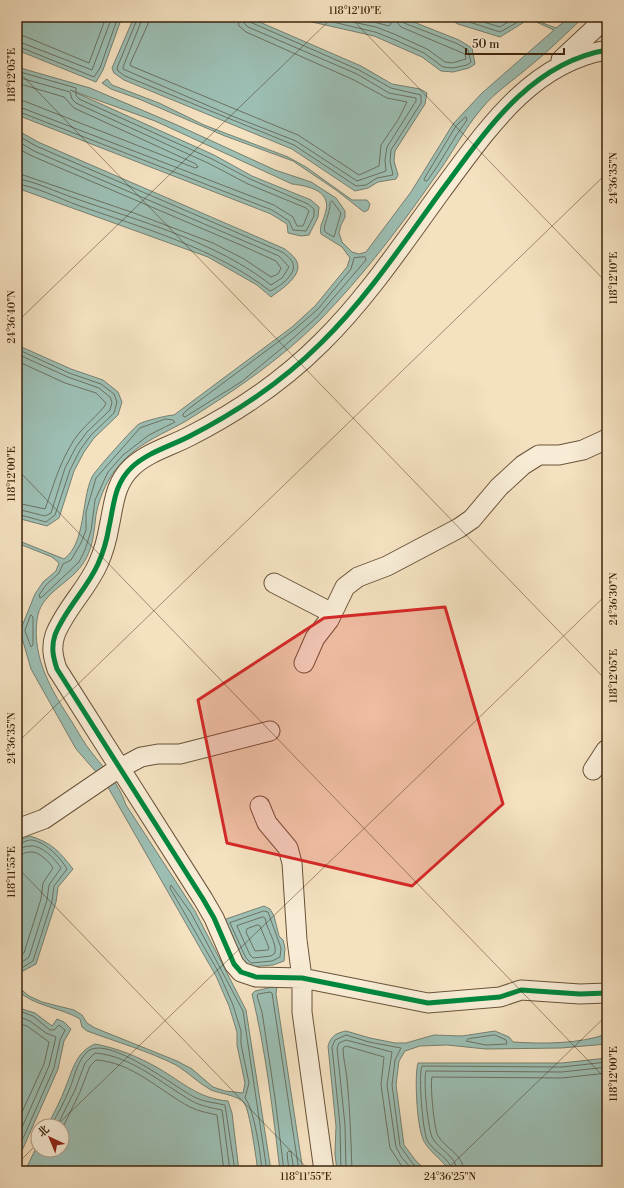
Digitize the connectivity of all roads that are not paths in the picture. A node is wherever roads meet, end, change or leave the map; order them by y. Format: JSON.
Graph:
{"nodes":[{"id":1,"x":607,"y":17,"type":"edge"},
{"id":2,"x":607,"y":50,"type":"edge"},
{"id":3,"x":553,"y":69,"type":"junction"},
{"id":4,"x":607,"y":439,"type":"edge"},
{"id":5,"x":274,"y":583,"type":"dead end"},
{"id":6,"x":332,"y":613,"type":"junction"},
{"id":7,"x":304,"y":664,"type":"dead end"},
{"id":8,"x":270,"y":731,"type":"dead end"},
{"id":9,"x":607,"y":751,"type":"edge"},
{"id":10,"x":593,"y":770,"type":"dead end"},
{"id":11,"x":111,"y":774,"type":"junction"},
{"id":12,"x":260,"y":806,"type":"dead end"},
{"id":13,"x":17,"y":829,"type":"edge"},
{"id":14,"x":302,"y":978,"type":"junction"},
{"id":15,"x":607,"y":993,"type":"edge"},
{"id":16,"x":324,"y":1171,"type":"edge"}],
"edges":[{"from":1,"to":3,"type":"street"},
{"from":2,"to":3,"type":"street"},
{"from":3,"to":11,"type":"street"},
{"from":4,"to":6,"type":"street"},
{"from":5,"to":6,"type":"street"},
{"from":6,"to":7,"type":"street"},
{"from":8,"to":11,"type":"street"},
{"from":9,"to":10,"type":"street"},
{"from":11,"to":13,"type":"street"},
{"from":11,"to":14,"type":"street"},
{"from":12,"to":14,"type":"street"},
{"from":14,"to":15,"type":"street"},
{"from":14,"to":16,"type":"street"}]}
